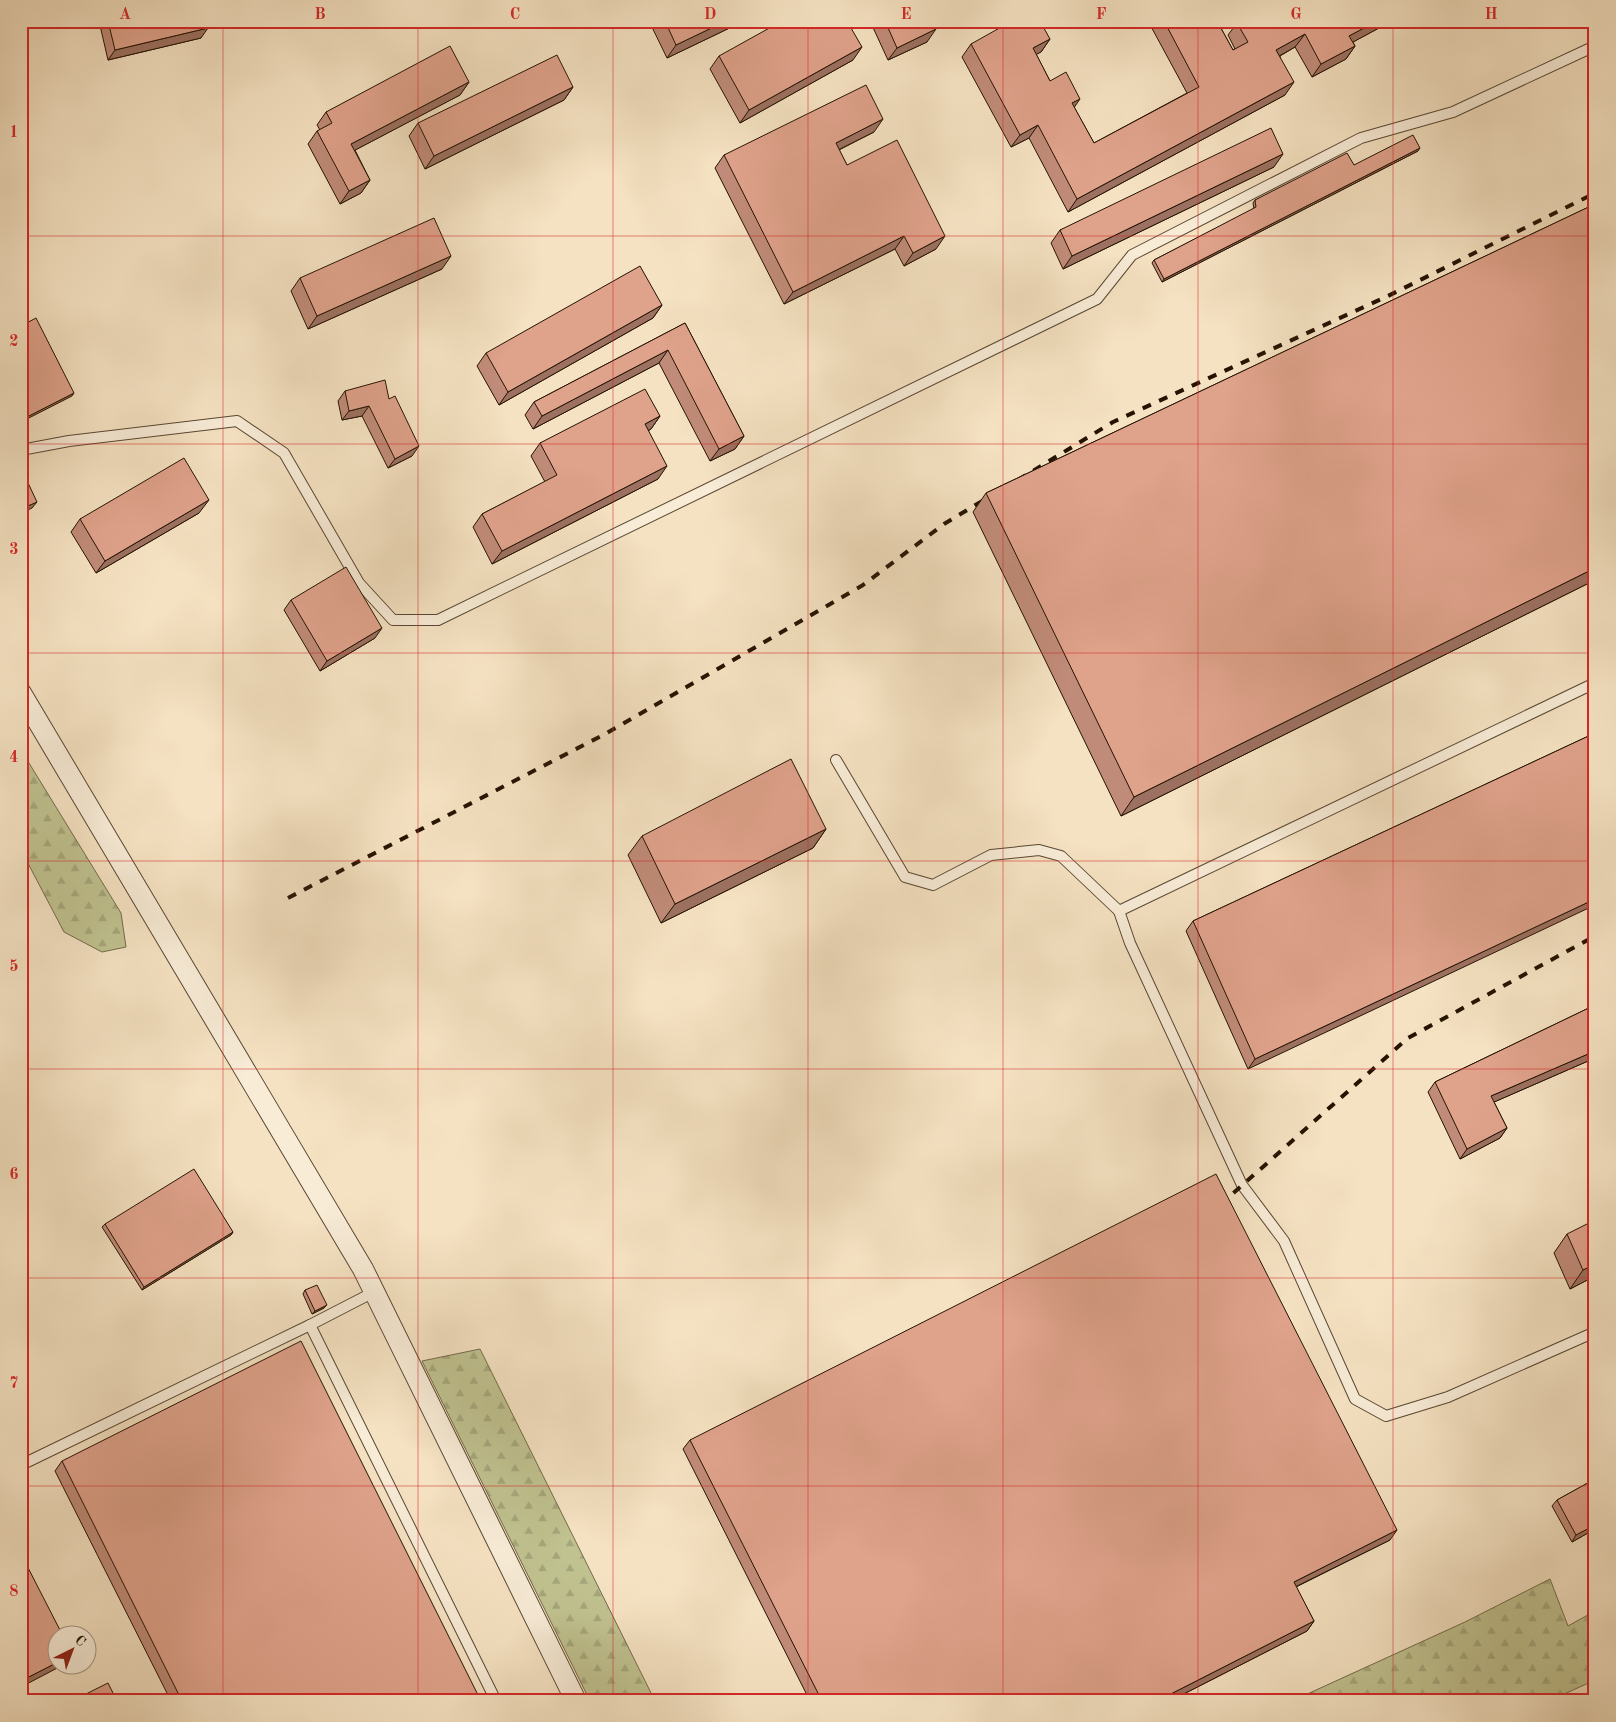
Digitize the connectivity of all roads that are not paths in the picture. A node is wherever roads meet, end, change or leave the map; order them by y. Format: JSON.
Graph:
{"nodes":[{"id":1,"x":1595,"y":46,"type":"edge"},
{"id":2,"x":21,"y":450,"type":"edge"},
{"id":3,"x":1595,"y":683,"type":"edge"},
{"id":4,"x":24,"y":702,"type":"edge"},
{"id":5,"x":836,"y":760,"type":"dead end"},
{"id":6,"x":1119,"y":911,"type":"junction"},
{"id":7,"x":374,"y":1292,"type":"junction"},
{"id":8,"x":310,"y":1325,"type":"junction"},
{"id":9,"x":1595,"y":1332,"type":"edge"},
{"id":10,"x":21,"y":1465,"type":"edge"},
{"id":11,"x":496,"y":1701,"type":"edge"},
{"id":12,"x":576,"y":1701,"type":"edge"}],
"edges":[{"from":1,"to":2,"type":"lane"},
{"from":3,"to":6,"type":"lane"},
{"from":4,"to":7,"type":"street"},
{"from":5,"to":6,"type":"lane"},
{"from":6,"to":9,"type":"lane"},
{"from":7,"to":8,"type":"lane"},
{"from":7,"to":12,"type":"street"},
{"from":8,"to":10,"type":"lane"},
{"from":8,"to":11,"type":"lane"}]}
